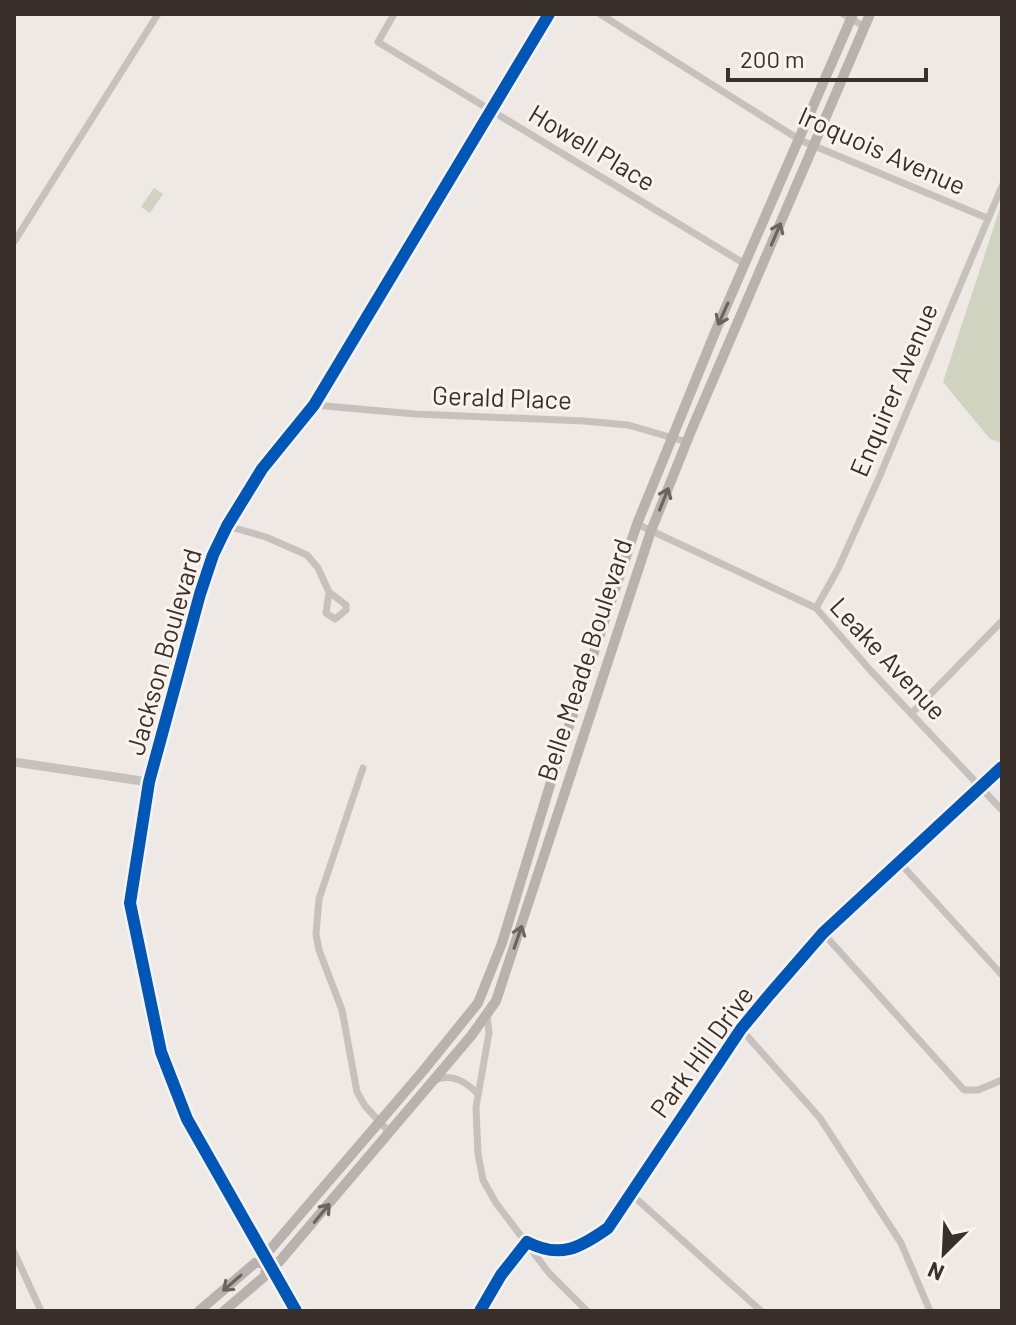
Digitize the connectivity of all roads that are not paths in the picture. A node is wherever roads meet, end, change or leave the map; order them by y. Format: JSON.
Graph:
{"nodes":[{"id":1,"x":158,"y":14,"type":"edge"},
{"id":2,"x":394,"y":14,"type":"edge"},
{"id":3,"x":549,"y":14,"type":"edge"},
{"id":4,"x":600,"y":14,"type":"edge"},
{"id":5,"x":870,"y":14,"type":"edge"},
{"id":6,"x":849,"y":16,"type":"edge"},
{"id":7,"x":865,"y":27,"type":"junction"},
{"id":8,"x":490,"y":111,"type":"junction"},
{"id":9,"x":800,"y":140,"type":"junction"},
{"id":10,"x":814,"y":146,"type":"junction"},
{"id":11,"x":1002,"y":186,"type":"edge"},
{"id":12,"x":987,"y":218,"type":"junction"},
{"id":13,"x":14,"y":242,"type":"edge"},
{"id":14,"x":745,"y":264,"type":"junction"},
{"id":15,"x":760,"y":270,"type":"junction"},
{"id":16,"x":314,"y":405,"type":"junction"},
{"id":17,"x":672,"y":437,"type":"junction"},
{"id":18,"x":687,"y":442,"type":"junction"},
{"id":19,"x":637,"y":524,"type":"junction"},
{"id":20,"x":227,"y":526,"type":"junction"},
{"id":21,"x":651,"y":531,"type":"junction"},
{"id":22,"x":329,"y":592,"type":"dead end"},
{"id":23,"x":816,"y":608,"type":"junction"},
{"id":24,"x":1002,"y":621,"type":"edge"},
{"id":25,"x":587,"y":671,"type":"junction"},
{"id":26,"x":602,"y":675,"type":"junction"},
{"id":27,"x":573,"y":714,"type":"junction"},
{"id":28,"x":911,"y":714,"type":"junction"},
{"id":29,"x":588,"y":719,"type":"junction"},
{"id":30,"x":14,"y":762,"type":"edge"},
{"id":31,"x":1002,"y":767,"type":"edge"},
{"id":32,"x":363,"y":768,"type":"dead end"},
{"id":33,"x":149,"y":782,"type":"junction"},
{"id":34,"x":980,"y":786,"type":"junction"},
{"id":35,"x":1002,"y":810,"type":"edge"},
{"id":36,"x":900,"y":863,"type":"junction"},
{"id":37,"x":823,"y":933,"type":"junction"},
{"id":38,"x":1002,"y":975,"type":"edge"},
{"id":39,"x":476,"y":1008,"type":"junction"},
{"id":40,"x":487,"y":1015,"type":"junction"},
{"id":41,"x":741,"y":1029,"type":"junction"},
{"id":42,"x":423,"y":1071,"type":"junction"},
{"id":43,"x":1002,"y":1080,"type":"edge"},
{"id":44,"x":433,"y":1081,"type":"junction"},
{"id":45,"x":478,"y":1094,"type":"junction"},
{"id":46,"x":379,"y":1122,"type":"junction"},
{"id":47,"x":390,"y":1133,"type":"junction"},
{"id":48,"x":330,"y":1179,"type":"junction"},
{"id":49,"x":342,"y":1190,"type":"junction"},
{"id":50,"x":630,"y":1193,"type":"junction"},
{"id":51,"x":527,"y":1242,"type":"junction"},
{"id":52,"x":14,"y":1252,"type":"edge"},
{"id":53,"x":267,"y":1262,"type":"junction"},
{"id":54,"x":41,"y":1311,"type":"edge"},
{"id":55,"x":199,"y":1311,"type":"edge"},
{"id":56,"x":224,"y":1311,"type":"edge"},
{"id":57,"x":296,"y":1311,"type":"edge"},
{"id":58,"x":480,"y":1311,"type":"edge"},
{"id":59,"x":587,"y":1311,"type":"edge"},
{"id":60,"x":761,"y":1311,"type":"edge"},
{"id":61,"x":930,"y":1311,"type":"edge"}],
"edges":[{"from":1,"to":13,"type":"street"},
{"from":2,"to":8,"type":"street","name":"Howell Place"},
{"from":3,"to":8,"type":"street","name":"Jackson Boulevard"},
{"from":4,"to":9,"type":"street","name":"Iroquois Avenue"},
{"from":5,"to":7,"type":"main road","name":"Belle Meade Boulevard"},
{"from":6,"to":7,"type":"street"},
{"from":6,"to":9,"type":"main road","name":"Belle Meade Boulevard"},
{"from":7,"to":10,"type":"main road","name":"Belle Meade Boulevard"},
{"from":8,"to":14,"type":"street","name":"Howell Place"},
{"from":8,"to":16,"type":"street","name":"Jackson Boulevard"},
{"from":9,"to":10,"type":"street","name":"Iroquois Avenue"},
{"from":9,"to":14,"type":"main road","name":"Belle Meade Boulevard"},
{"from":10,"to":12,"type":"street","name":"Iroquois Avenue"},
{"from":15,"to":10,"type":"main road","name":"Belle Meade Boulevard","one_way":true},
{"from":11,"to":12,"type":"street","name":"Enquirer Avenue"},
{"from":12,"to":23,"type":"street","name":"Enquirer Avenue"},
{"from":14,"to":15,"type":"main road"},
{"from":14,"to":17,"type":"main road","name":"Belle Meade Boulevard","one_way":true},
{"from":15,"to":18,"type":"main road","name":"Belle Meade Boulevard"},
{"from":16,"to":17,"type":"street","name":"Gerald Place"},
{"from":16,"to":20,"type":"street","name":"Jackson Boulevard"},
{"from":17,"to":18,"type":"street","name":"Gerald Place"},
{"from":17,"to":19,"type":"main road","name":"Belle Meade Boulevard"},
{"from":21,"to":18,"type":"main road","name":"Belle Meade Boulevard","one_way":true},
{"from":19,"to":21,"type":"street","name":"Leake Avenue"},
{"from":19,"to":25,"type":"main road","name":"Belle Meade Boulevard"},
{"from":20,"to":22,"type":"street"},
{"from":20,"to":33,"type":"street","name":"Jackson Boulevard"},
{"from":21,"to":23,"type":"street","name":"Leake Avenue"},
{"from":21,"to":26,"type":"main road","name":"Belle Meade Boulevard"},
{"from":23,"to":28,"type":"street","name":"Leake Avenue"},
{"from":24,"to":28,"type":"street"},
{"from":25,"to":26,"type":"main road"},
{"from":25,"to":27,"type":"main road","name":"Belle Meade Boulevard"},
{"from":26,"to":29,"type":"main road","name":"Belle Meade Boulevard"},
{"from":27,"to":29,"type":"main road"},
{"from":27,"to":39,"type":"main road","name":"Belle Meade Boulevard"},
{"from":28,"to":34,"type":"street","name":"Leake Avenue"},
{"from":40,"to":29,"type":"main road","name":"Belle Meade Boulevard","one_way":true},
{"from":30,"to":33,"type":"street"},
{"from":31,"to":34,"type":"street","name":"Park Hill Drive"},
{"from":32,"to":46,"type":"street"},
{"from":33,"to":53,"type":"street","name":"Jackson Boulevard"},
{"from":34,"to":35,"type":"street","name":"Leake Avenue"},
{"from":34,"to":36,"type":"street","name":"Park Hill Drive"},
{"from":36,"to":37,"type":"street","name":"Park Hill Drive"},
{"from":36,"to":38,"type":"street"},
{"from":37,"to":41,"type":"street","name":"Park Hill Drive"},
{"from":37,"to":43,"type":"street"},
{"from":39,"to":40,"type":"main road"},
{"from":39,"to":42,"type":"main road","name":"Belle Meade Boulevard"},
{"from":40,"to":44,"type":"main road","name":"Belle Meade Boulevard"},
{"from":40,"to":45,"type":"street"},
{"from":41,"to":50,"type":"street","name":"Park Hill Drive"},
{"from":41,"to":61,"type":"street"},
{"from":42,"to":44,"type":"main road"},
{"from":42,"to":46,"type":"main road","name":"Belle Meade Boulevard"},
{"from":44,"to":45,"type":"street"},
{"from":44,"to":47,"type":"main road","name":"Belle Meade Boulevard"},
{"from":45,"to":51,"type":"street"},
{"from":46,"to":47,"type":"street"},
{"from":46,"to":48,"type":"main road","name":"Belle Meade Boulevard"},
{"from":47,"to":49,"type":"main road","name":"Belle Meade Boulevard"},
{"from":48,"to":49,"type":"main road"},
{"from":48,"to":53,"type":"main road","name":"Belle Meade Boulevard"},
{"from":53,"to":49,"type":"main road","name":"Belle Meade Boulevard","one_way":true},
{"from":50,"to":51,"type":"street","name":"Park Hill Drive"},
{"from":50,"to":60,"type":"street"},
{"from":51,"to":58,"type":"street"},
{"from":51,"to":59,"type":"street"},
{"from":52,"to":54,"type":"street"},
{"from":53,"to":55,"type":"main road","name":"Belle Meade Boulevard","one_way":true},
{"from":53,"to":56,"type":"main road","name":"Belle Meade Boulevard"},
{"from":53,"to":57,"type":"street","name":"Jackson Boulevard"}]}
